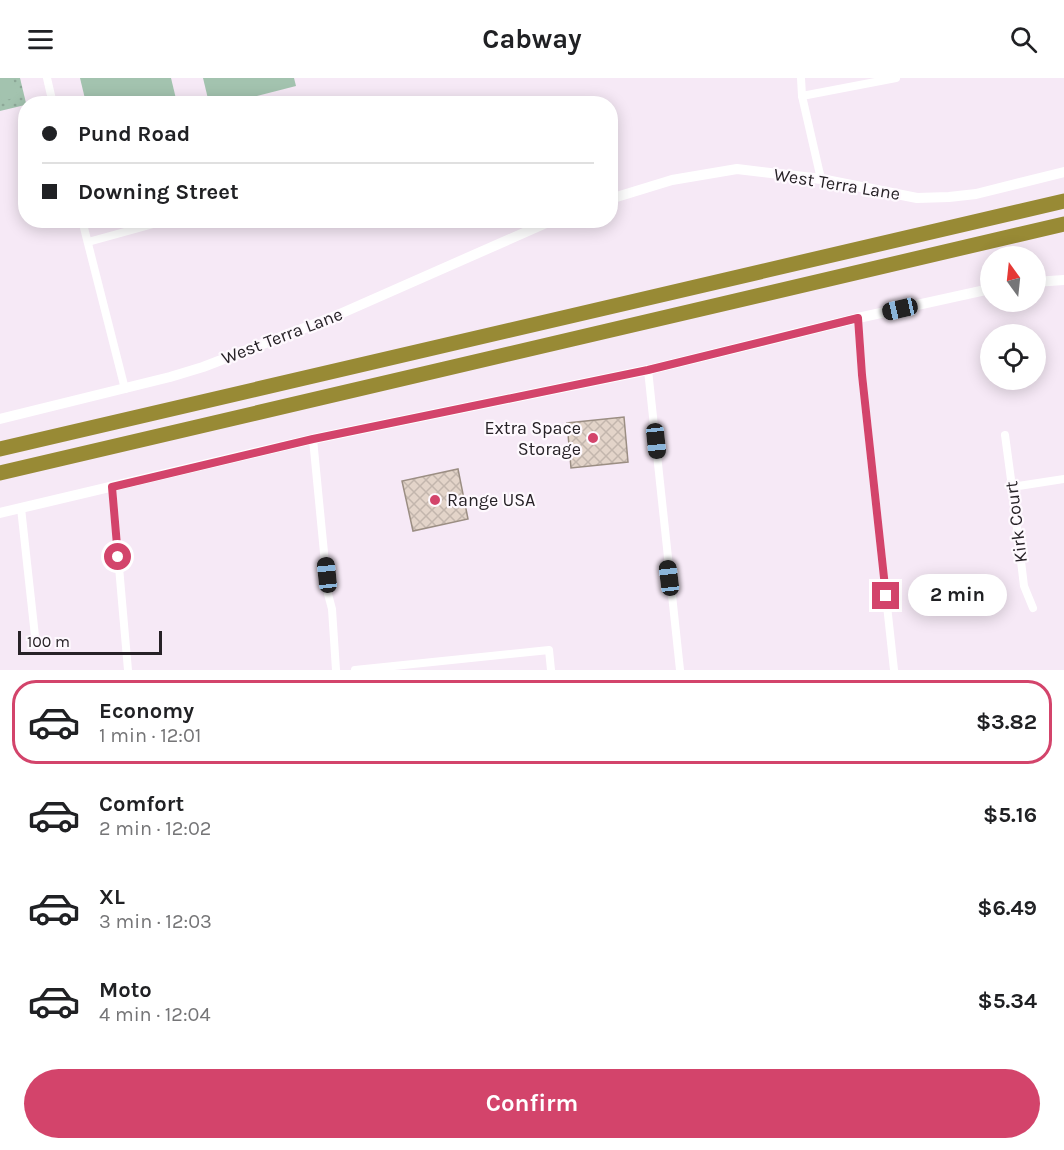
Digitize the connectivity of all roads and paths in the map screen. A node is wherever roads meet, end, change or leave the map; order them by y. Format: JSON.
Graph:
{"nodes":[{"id":1,"x":47,"y":78,"type":"edge"},
{"id":2,"x":801,"y":78,"type":"edge"},
{"id":3,"x":896,"y":78,"type":"edge"},
{"id":4,"x":51,"y":96,"type":"edge"},
{"id":5,"x":802,"y":96,"type":"junction"},
{"id":6,"x":1064,"y":172,"type":"edge"},
{"id":7,"x":821,"y":179,"type":"junction"},
{"id":8,"x":618,"y":197,"type":"edge"},
{"id":9,"x":1064,"y":201,"type":"edge"},
{"id":10,"x":1064,"y":224,"type":"edge"},
{"id":11,"x":84,"y":228,"type":"edge"},
{"id":12,"x":139,"y":228,"type":"edge"},
{"id":13,"x":535,"y":228,"type":"edge"},
{"id":14,"x":88,"y":242,"type":"junction"},
{"id":15,"x":1064,"y":280,"type":"edge"},
{"id":16,"x":1046,"y":281,"type":"edge"},
{"id":17,"x":980,"y":291,"type":"edge"},
{"id":18,"x":858,"y":318,"type":"junction"},
{"id":19,"x":648,"y":370,"type":"junction"},
{"id":20,"x":125,"y":388,"type":"junction"},
{"id":21,"x":0,"y":419,"type":"edge"},
{"id":22,"x":1005,"y":435,"type":"dead end"},
{"id":23,"x":313,"y":439,"type":"junction"},
{"id":24,"x":0,"y":449,"type":"edge"},
{"id":25,"x":0,"y":473,"type":"edge"},
{"id":26,"x":1064,"y":479,"type":"edge"},
{"id":27,"x":112,"y":487,"type":"junction"},
{"id":28,"x":1012,"y":487,"type":"junction"},
{"id":29,"x":21,"y":508,"type":"junction"},
{"id":30,"x":0,"y":513,"type":"edge"},
{"id":31,"x":1033,"y":608,"type":"dead end"},
{"id":32,"x":35,"y":636,"type":"dead end"},
{"id":33,"x":431,"y":666,"type":"edge"},
{"id":34,"x":129,"y":670,"type":"edge"},
{"id":35,"x":336,"y":670,"type":"edge"},
{"id":36,"x":355,"y":670,"type":"edge"},
{"id":37,"x":551,"y":670,"type":"edge"},
{"id":38,"x":680,"y":670,"type":"edge"},
{"id":39,"x":894,"y":670,"type":"edge"}],
"edges":[{"from":1,"to":4,"type":"street"},
{"from":2,"to":5,"type":"street"},
{"from":3,"to":5,"type":"street"},
{"from":5,"to":7,"type":"street"},
{"from":6,"to":7,"type":"street","name":"West Terra Lane"},
{"from":7,"to":8,"type":"street","name":"West Terra Lane"},
{"from":9,"to":24,"type":"highway"},
{"from":10,"to":25,"type":"highway"},
{"from":11,"to":14,"type":"street"},
{"from":12,"to":14,"type":"street"},
{"from":13,"to":20,"type":"street","name":"West Terra Lane"},
{"from":14,"to":20,"type":"street"},
{"from":15,"to":16,"type":"street"},
{"from":17,"to":18,"type":"street"},
{"from":18,"to":19,"type":"street"},
{"from":18,"to":39,"type":"street"},
{"from":19,"to":23,"type":"street"},
{"from":19,"to":38,"type":"street"},
{"from":20,"to":21,"type":"street","name":"West Terra Lane"},
{"from":22,"to":28,"type":"street","name":"Kirk Court"},
{"from":23,"to":27,"type":"street"},
{"from":23,"to":35,"type":"street"},
{"from":26,"to":28,"type":"street"},
{"from":27,"to":29,"type":"street"},
{"from":27,"to":34,"type":"street"},
{"from":28,"to":31,"type":"street","name":"Kirk Court"},
{"from":29,"to":30,"type":"street"},
{"from":29,"to":32,"type":"street"},
{"from":33,"to":36,"type":"street"},
{"from":33,"to":37,"type":"street"}]}
